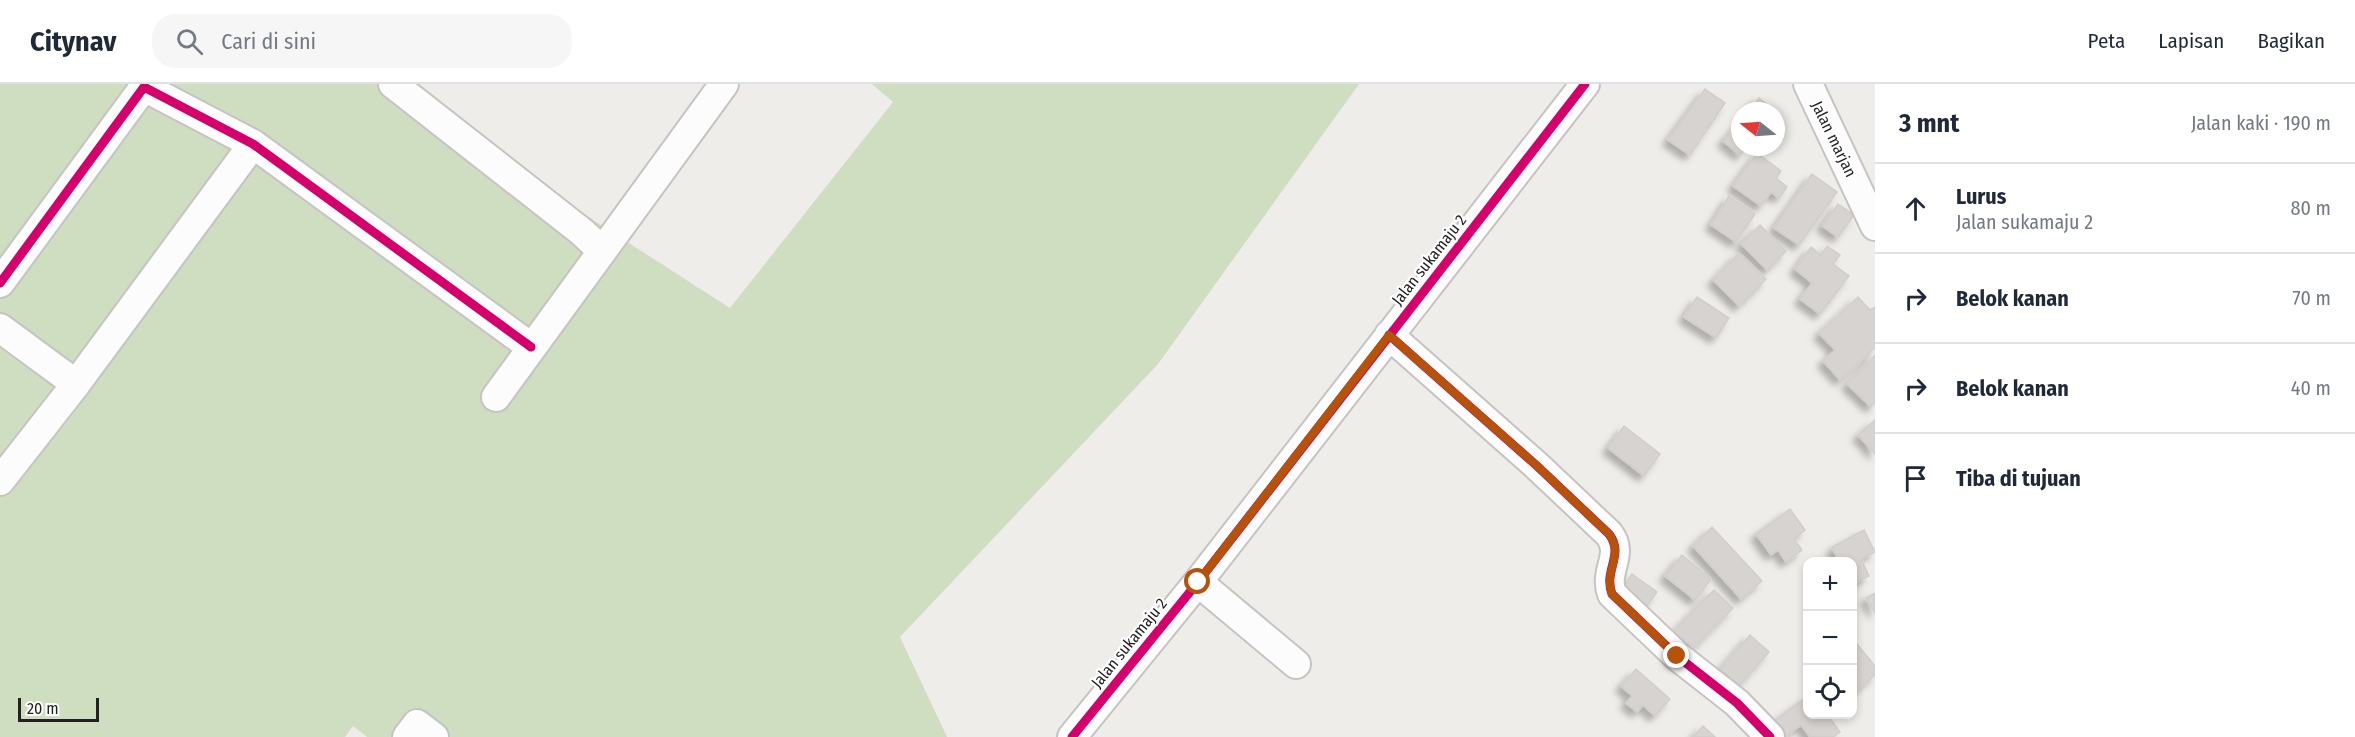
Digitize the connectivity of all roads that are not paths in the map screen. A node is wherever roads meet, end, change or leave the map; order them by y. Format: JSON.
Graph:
{"nodes":[{"id":1,"x":393,"y":84,"type":"edge"},
{"id":2,"x":724,"y":84,"type":"edge"},
{"id":3,"x":1585,"y":84,"type":"edge"},
{"id":4,"x":1808,"y":84,"type":"edge"},
{"id":5,"x":145,"y":86,"type":"edge"},
{"id":6,"x":253,"y":144,"type":"junction"},
{"id":7,"x":1873,"y":214,"type":"edge"},
{"id":8,"x":602,"y":250,"type":"junction"},
{"id":9,"x":0,"y":283,"type":"edge"},
{"id":10,"x":0,"y":328,"type":"edge"},
{"id":11,"x":1389,"y":335,"type":"junction"},
{"id":12,"x":531,"y":347,"type":"junction"},
{"id":13,"x":76,"y":384,"type":"junction"},
{"id":14,"x":496,"y":397,"type":"dead end"},
{"id":15,"x":0,"y":482,"type":"edge"},
{"id":16,"x":1198,"y":582,"type":"junction"},
{"id":17,"x":1296,"y":664,"type":"dead end"},
{"id":18,"x":407,"y":737,"type":"edge"},
{"id":19,"x":434,"y":737,"type":"edge"},
{"id":20,"x":1072,"y":737,"type":"edge"},
{"id":21,"x":1770,"y":737,"type":"edge"}],
"edges":[{"from":1,"to":8,"type":"street"},
{"from":2,"to":8,"type":"street"},
{"from":3,"to":11,"type":"street","name":"Jalan sukamaju 2"},
{"from":4,"to":7,"type":"street","name":"Jalan marjan"},
{"from":5,"to":6,"type":"street"},
{"from":5,"to":9,"type":"street"},
{"from":6,"to":12,"type":"street"},
{"from":6,"to":13,"type":"street"},
{"from":8,"to":12,"type":"street"},
{"from":10,"to":13,"type":"street"},
{"from":11,"to":16,"type":"street","name":"Jalan sukamaju 2"},
{"from":11,"to":21,"type":"street"},
{"from":12,"to":14,"type":"street"},
{"from":13,"to":15,"type":"street"},
{"from":16,"to":17,"type":"street"},
{"from":16,"to":20,"type":"street","name":"Jalan sukamaju 2"},
{"from":18,"to":19,"type":"street"}]}
